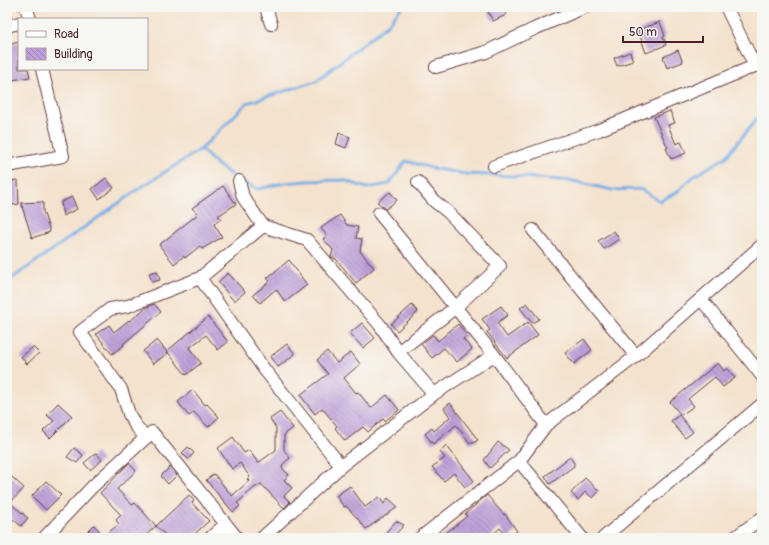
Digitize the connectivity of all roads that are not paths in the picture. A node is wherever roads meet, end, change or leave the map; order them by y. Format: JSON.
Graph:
{"nodes":[{"id":1,"x":26,"y":7,"type":"edge"},
{"id":2,"x":266,"y":7,"type":"edge"},
{"id":3,"x":586,"y":7,"type":"edge"},
{"id":4,"x":726,"y":7,"type":"edge"},
{"id":5,"x":30,"y":18,"type":"edge"},
{"id":6,"x":18,"y":23,"type":"edge"},
{"id":7,"x":271,"y":24,"type":"dead end"},
{"id":8,"x":7,"y":26,"type":"edge"},
{"id":9,"x":758,"y":64,"type":"edge"},
{"id":10,"x":436,"y":67,"type":"dead end"},
{"id":11,"x":42,"y":70,"type":"edge"},
{"id":12,"x":7,"y":166,"type":"edge"},
{"id":13,"x":494,"y":166,"type":"dead end"},
{"id":14,"x":239,"y":181,"type":"dead end"},
{"id":15,"x":418,"y":182,"type":"dead end"},
{"id":16,"x":379,"y":213,"type":"dead end"},
{"id":17,"x":263,"y":226,"type":"junction"},
{"id":18,"x":534,"y":230,"type":"dead end"},
{"id":19,"x":762,"y":245,"type":"edge"},
{"id":20,"x":200,"y":278,"type":"junction"},
{"id":21,"x":701,"y":299,"type":"junction"},
{"id":22,"x":456,"y":307,"type":"junction"},
{"id":23,"x":398,"y":352,"type":"junction"},
{"id":24,"x":494,"y":355,"type":"junction"},
{"id":25,"x":636,"y":356,"type":"junction"},
{"id":26,"x":762,"y":376,"type":"edge"},
{"id":27,"x":434,"y":394,"type":"junction"},
{"id":28,"x":762,"y":404,"type":"edge"},
{"id":29,"x":546,"y":425,"type":"junction"},
{"id":30,"x":146,"y":438,"type":"junction"},
{"id":31,"x":519,"y":461,"type":"junction"},
{"id":32,"x":341,"y":466,"type":"junction"},
{"id":33,"x":762,"y":518,"type":"edge"},
{"id":34,"x":226,"y":524,"type":"junction"},
{"id":35,"x":738,"y":536,"type":"edge"},
{"id":36,"x":44,"y":538,"type":"edge"},
{"id":37,"x":210,"y":538,"type":"edge"},
{"id":38,"x":237,"y":538,"type":"edge"},
{"id":39,"x":262,"y":538,"type":"edge"},
{"id":40,"x":420,"y":538,"type":"edge"},
{"id":41,"x":582,"y":538,"type":"edge"},
{"id":42,"x":603,"y":538,"type":"edge"}],
"edges":[{"from":1,"to":5,"type":"street"},
{"from":2,"to":7,"type":"street"},
{"from":3,"to":10,"type":"street"},
{"from":4,"to":9,"type":"street"},
{"from":6,"to":8,"type":"street"},
{"from":9,"to":13,"type":"street"},
{"from":11,"to":12,"type":"street"},
{"from":14,"to":17,"type":"street"},
{"from":15,"to":22,"type":"street"},
{"from":16,"to":22,"type":"street"},
{"from":17,"to":20,"type":"street"},
{"from":17,"to":23,"type":"street"},
{"from":18,"to":25,"type":"street"},
{"from":19,"to":21,"type":"street"},
{"from":20,"to":30,"type":"street"},
{"from":20,"to":32,"type":"street"},
{"from":21,"to":25,"type":"street"},
{"from":21,"to":26,"type":"street"},
{"from":22,"to":23,"type":"street"},
{"from":22,"to":24,"type":"street"},
{"from":23,"to":27,"type":"street"},
{"from":24,"to":27,"type":"street"},
{"from":24,"to":29,"type":"street"},
{"from":25,"to":29,"type":"street"},
{"from":27,"to":32,"type":"street"},
{"from":28,"to":42,"type":"street"},
{"from":29,"to":31,"type":"street"},
{"from":30,"to":34,"type":"street"},
{"from":30,"to":36,"type":"street"},
{"from":31,"to":40,"type":"street"},
{"from":31,"to":41,"type":"street"},
{"from":32,"to":39,"type":"street"},
{"from":33,"to":35,"type":"street"},
{"from":34,"to":37,"type":"street"},
{"from":34,"to":38,"type":"street"}]}
